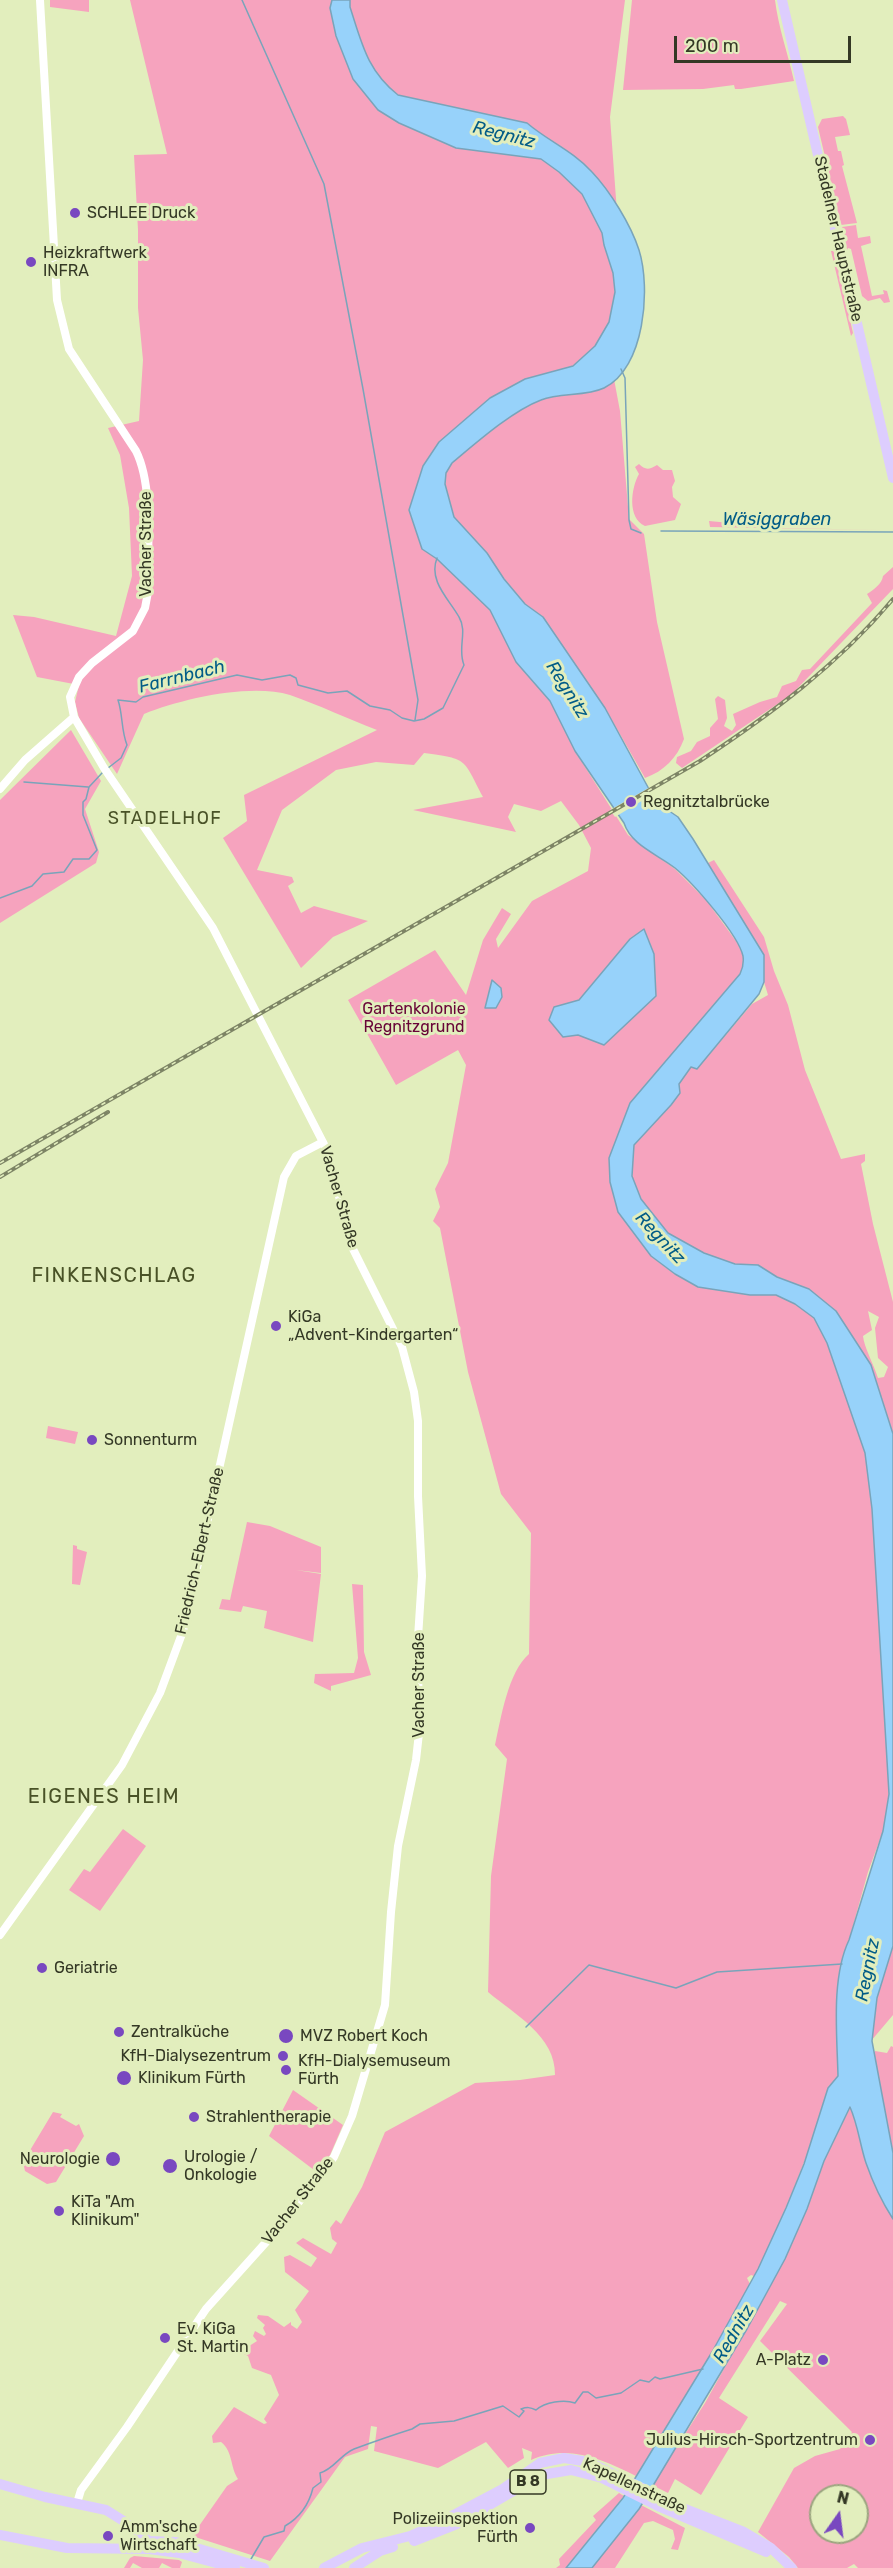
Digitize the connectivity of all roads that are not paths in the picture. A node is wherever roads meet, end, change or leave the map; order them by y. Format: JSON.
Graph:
{"nodes":[{"id":1,"x":40,"y":0,"type":"edge"},
{"id":2,"x":782,"y":0,"type":"edge"},
{"id":3,"x":893,"y":478,"type":"edge"},
{"id":4,"x":74,"y":717,"type":"junction"},
{"id":5,"x":0,"y":789,"type":"edge"},
{"id":6,"x":323,"y":1142,"type":"junction"},
{"id":7,"x":0,"y":1935,"type":"edge"},
{"id":8,"x":88,"y":2481,"type":"junction"},
{"id":9,"x":622,"y":2483,"type":"junction"},
{"id":10,"x":0,"y":2484,"type":"edge"},
{"id":11,"x":72,"y":2502,"type":"junction"},
{"id":12,"x":662,"y":2503,"type":"junction"},
{"id":13,"x":96,"y":2507,"type":"junction"},
{"id":14,"x":0,"y":2535,"type":"edge"},
{"id":15,"x":195,"y":2552,"type":"junction"},
{"id":16,"x":339,"y":2564,"type":"edge"},
{"id":17,"x":235,"y":2568,"type":"edge"},
{"id":18,"x":264,"y":2568,"type":"edge"},
{"id":19,"x":324,"y":2568,"type":"edge"},
{"id":20,"x":354,"y":2568,"type":"edge"},
{"id":21,"x":784,"y":2568,"type":"edge"},
{"id":22,"x":792,"y":2568,"type":"edge"}],
"edges":[{"from":1,"to":4,"type":"street","name":"Vacher Straße"},
{"from":2,"to":3,"type":"main road","name":"Stadelner Hauptstraße"},
{"from":4,"to":5,"type":"street"},
{"from":4,"to":6,"type":"street","name":"Vacher Straße"},
{"from":6,"to":7,"type":"street","name":"Friedrich-Ebert-Straße"},
{"from":6,"to":8,"type":"street","name":"Vacher Straße"},
{"from":8,"to":11,"type":"street","name":"Vacher Straße"},
{"from":8,"to":13,"type":"street"},
{"from":9,"to":12,"type":"main road","name":"Kapellenstraße","number":"B 8"},
{"from":9,"to":16,"type":"main road","name":"Kapellenstraße","number":"B 8"},
{"from":9,"to":20,"type":"main road","name":"Kapellenstraße","number":"B 8"},
{"from":10,"to":11,"type":"main road"},
{"from":11,"to":13,"type":"main road"},
{"from":12,"to":21,"type":"main road","name":"Kapellenstraße","number":"B 8"},
{"from":12,"to":22,"type":"main road","name":"Kapellenstraße","number":"B 8"},
{"from":13,"to":15,"type":"main road"},
{"from":14,"to":15,"type":"main road"},
{"from":15,"to":17,"type":"main road"},
{"from":15,"to":18,"type":"main road"},
{"from":16,"to":19,"type":"main road","name":"Kapellenstraße","number":"B 8"}]}
